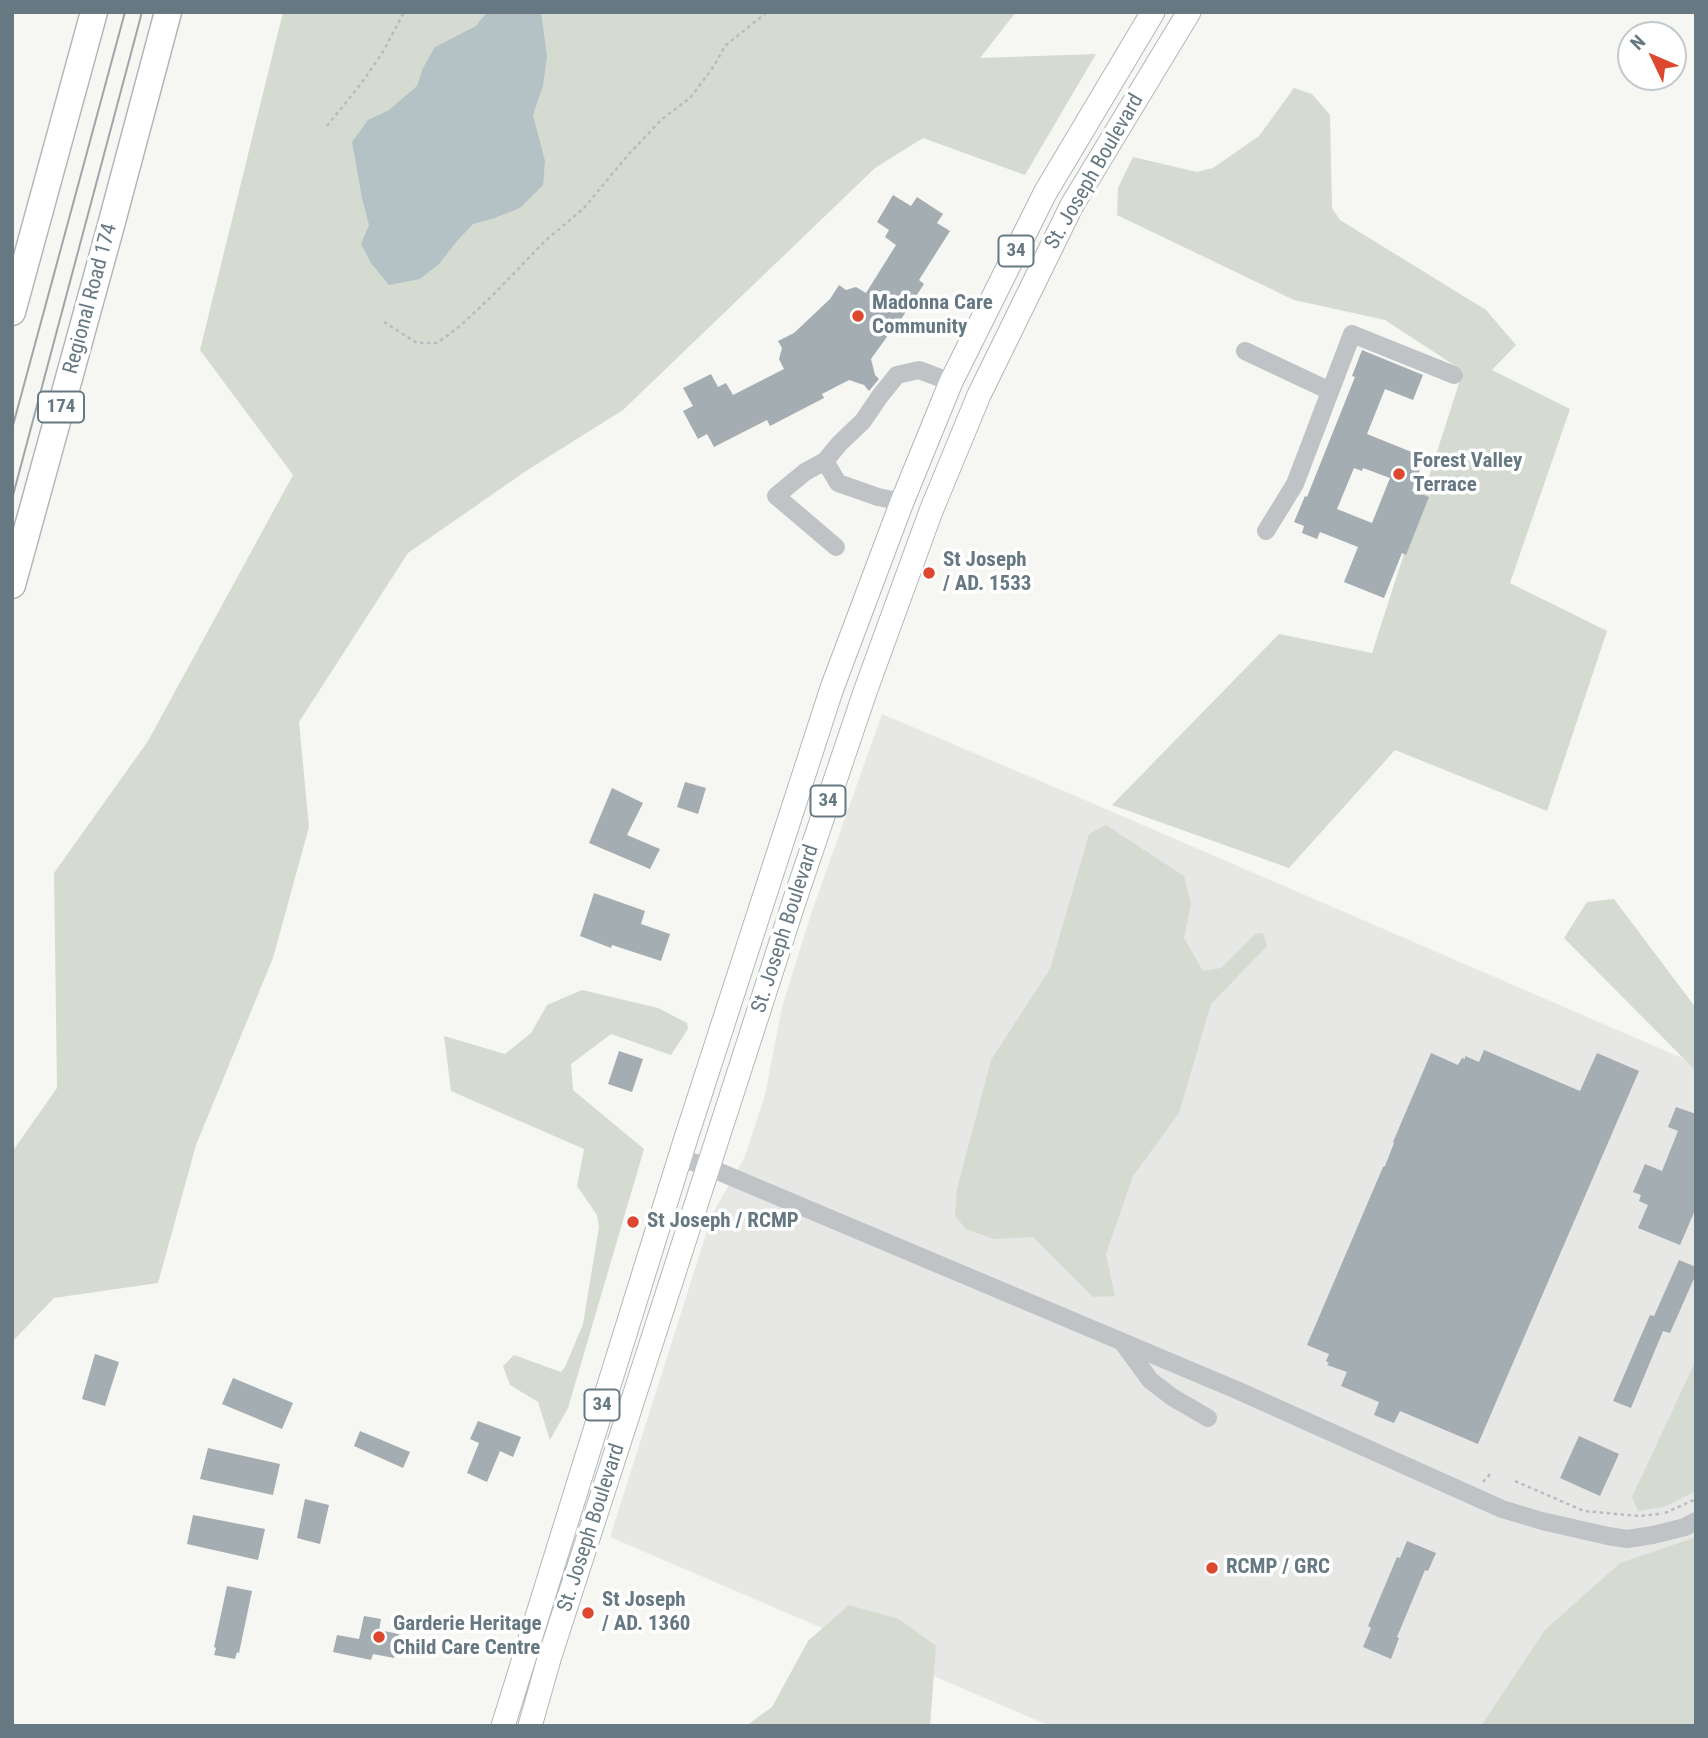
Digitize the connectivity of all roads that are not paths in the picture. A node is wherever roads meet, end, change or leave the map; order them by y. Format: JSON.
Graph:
{"nodes":[{"id":1,"x":94,"y":12,"type":"edge"},
{"id":2,"x":168,"y":12,"type":"edge"},
{"id":3,"x":1153,"y":12,"type":"edge"},
{"id":4,"x":1189,"y":12,"type":"edge"},
{"id":5,"x":12,"y":312,"type":"edge"},
{"id":6,"x":1245,"y":351,"type":"dead end"},
{"id":7,"x":1454,"y":375,"type":"dead end"},
{"id":8,"x":951,"y":382,"type":"junction"},
{"id":9,"x":1330,"y":391,"type":"junction"},
{"id":10,"x":825,"y":461,"type":"junction"},
{"id":11,"x":902,"y":502,"type":"junction"},
{"id":12,"x":931,"y":511,"type":"junction"},
{"id":13,"x":1266,"y":531,"type":"dead end"},
{"id":14,"x":836,"y":547,"type":"dead end"},
{"id":15,"x":12,"y":585,"type":"edge"},
{"id":16,"x":762,"y":902,"type":"junction"},
{"id":17,"x":792,"y":910,"type":"junction"},
{"id":18,"x":680,"y":1158,"type":"junction"},
{"id":19,"x":708,"y":1167,"type":"junction"},
{"id":20,"x":1122,"y":1342,"type":"junction"},
{"id":21,"x":1208,"y":1418,"type":"dead end"},
{"id":22,"x":1696,"y":1521,"type":"edge"},
{"id":23,"x":525,"y":1652,"type":"junction"},
{"id":24,"x":550,"y":1659,"type":"junction"},
{"id":25,"x":503,"y":1726,"type":"edge"},
{"id":26,"x":530,"y":1726,"type":"edge"}],
"edges":[{"from":1,"to":5,"type":"highway"},
{"from":2,"to":15,"type":"highway","name":"Regional Road 174","number":"174"},
{"from":3,"to":8,"type":"main road","name":"St. Joseph Boulevard","number":"34"},
{"from":4,"to":12,"type":"main road","name":"St. Joseph Boulevard","number":"34"},
{"from":6,"to":9,"type":"lane"},
{"from":7,"to":9,"type":"lane"},
{"from":8,"to":10,"type":"lane"},
{"from":8,"to":11,"type":"main road","name":"St. Joseph Boulevard","number":"34"},
{"from":9,"to":13,"type":"lane"},
{"from":10,"to":11,"type":"lane"},
{"from":10,"to":14,"type":"lane"},
{"from":11,"to":12,"type":"main road"},
{"from":11,"to":16,"type":"main road","name":"St. Joseph Boulevard","number":"34"},
{"from":12,"to":17,"type":"main road","name":"St. Joseph Boulevard","number":"34"},
{"from":16,"to":17,"type":"main road"},
{"from":16,"to":18,"type":"main road","name":"St. Joseph Boulevard","number":"34"},
{"from":17,"to":19,"type":"main road","name":"St. Joseph Boulevard","number":"34"},
{"from":18,"to":19,"type":"lane"},
{"from":18,"to":23,"type":"main road","name":"St. Joseph Boulevard","number":"34"},
{"from":19,"to":20,"type":"lane"},
{"from":19,"to":24,"type":"main road","name":"St. Joseph Boulevard","number":"34"},
{"from":20,"to":21,"type":"lane"},
{"from":20,"to":22,"type":"lane"},
{"from":23,"to":24,"type":"main road"},
{"from":23,"to":25,"type":"main road","name":"St. Joseph Boulevard","number":"34"},
{"from":24,"to":26,"type":"main road","name":"St. Joseph Boulevard","number":"34"}]}
